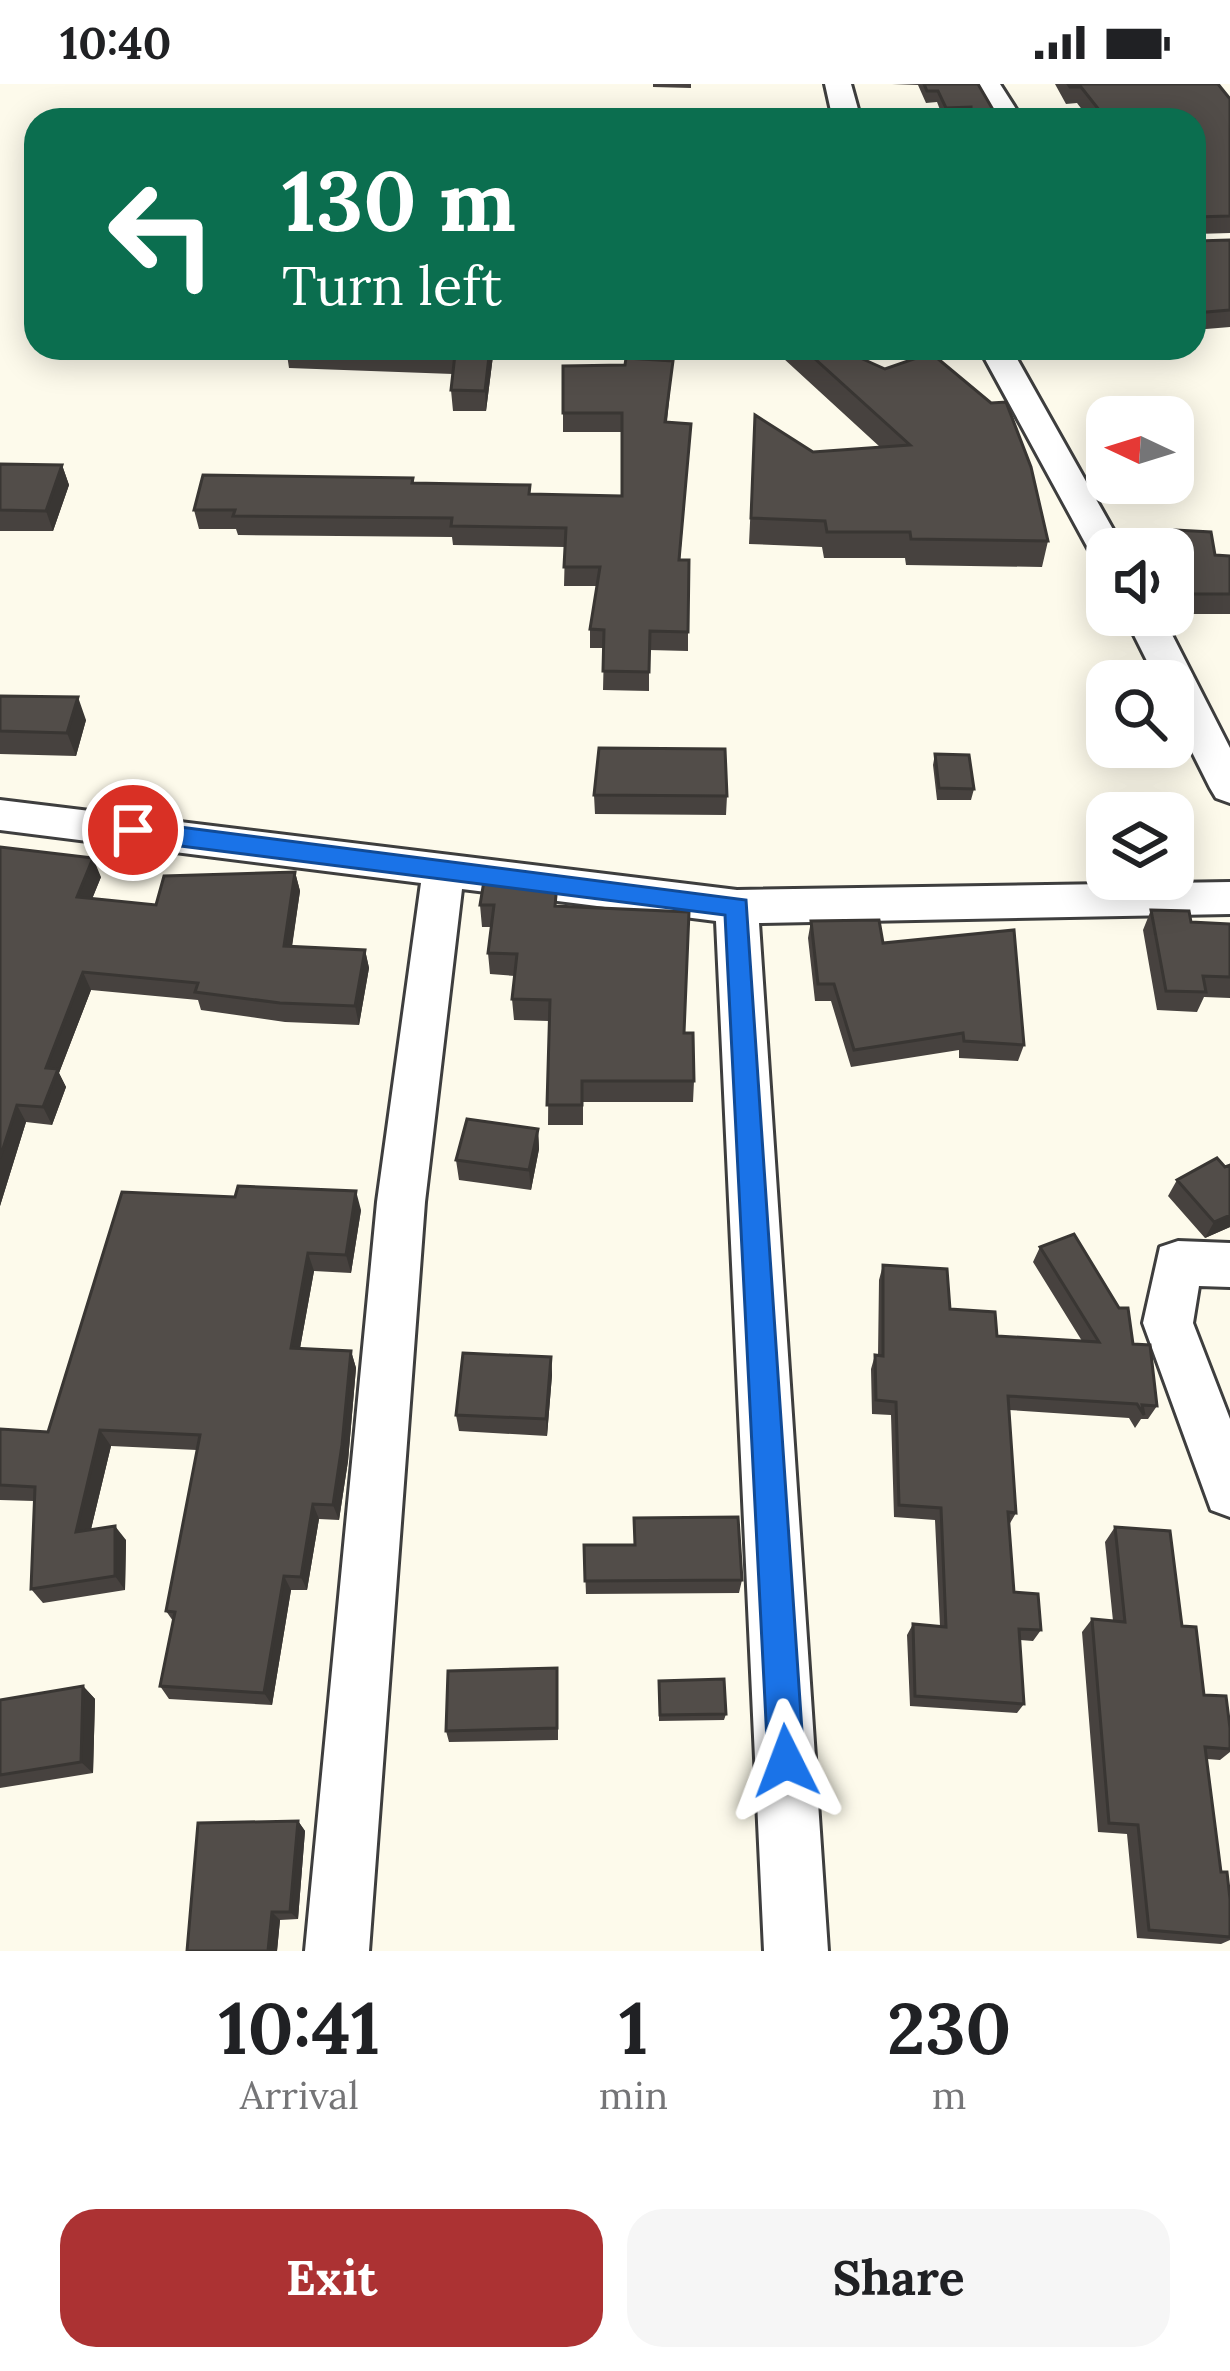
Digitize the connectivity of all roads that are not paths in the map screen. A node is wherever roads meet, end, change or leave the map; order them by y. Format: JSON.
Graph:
{"nodes":[{"id":1,"x":1002,"y":360,"type":"edge"},
{"id":2,"x":1095,"y":528,"type":"edge"},
{"id":3,"x":1154,"y":636,"type":"edge"},
{"id":4,"x":1230,"y":788,"type":"edge"},
{"id":5,"x":0,"y":815,"type":"edge"},
{"id":6,"x":444,"y":867,"type":"junction"},
{"id":7,"x":1230,"y":898,"type":"edge"},
{"id":8,"x":737,"y":907,"type":"junction"},
{"id":9,"x":1230,"y":1265,"type":"edge"},
{"id":10,"x":1230,"y":1491,"type":"edge"},
{"id":11,"x":338,"y":1951,"type":"edge"},
{"id":12,"x":796,"y":1951,"type":"edge"}],
"edges":[{"from":1,"to":2,"type":"street"},
{"from":3,"to":4,"type":"street"},
{"from":5,"to":6,"type":"street"},
{"from":6,"to":8,"type":"street"},
{"from":6,"to":11,"type":"street"},
{"from":7,"to":8,"type":"street"},
{"from":8,"to":12,"type":"street"},
{"from":9,"to":10,"type":"street"}]}
